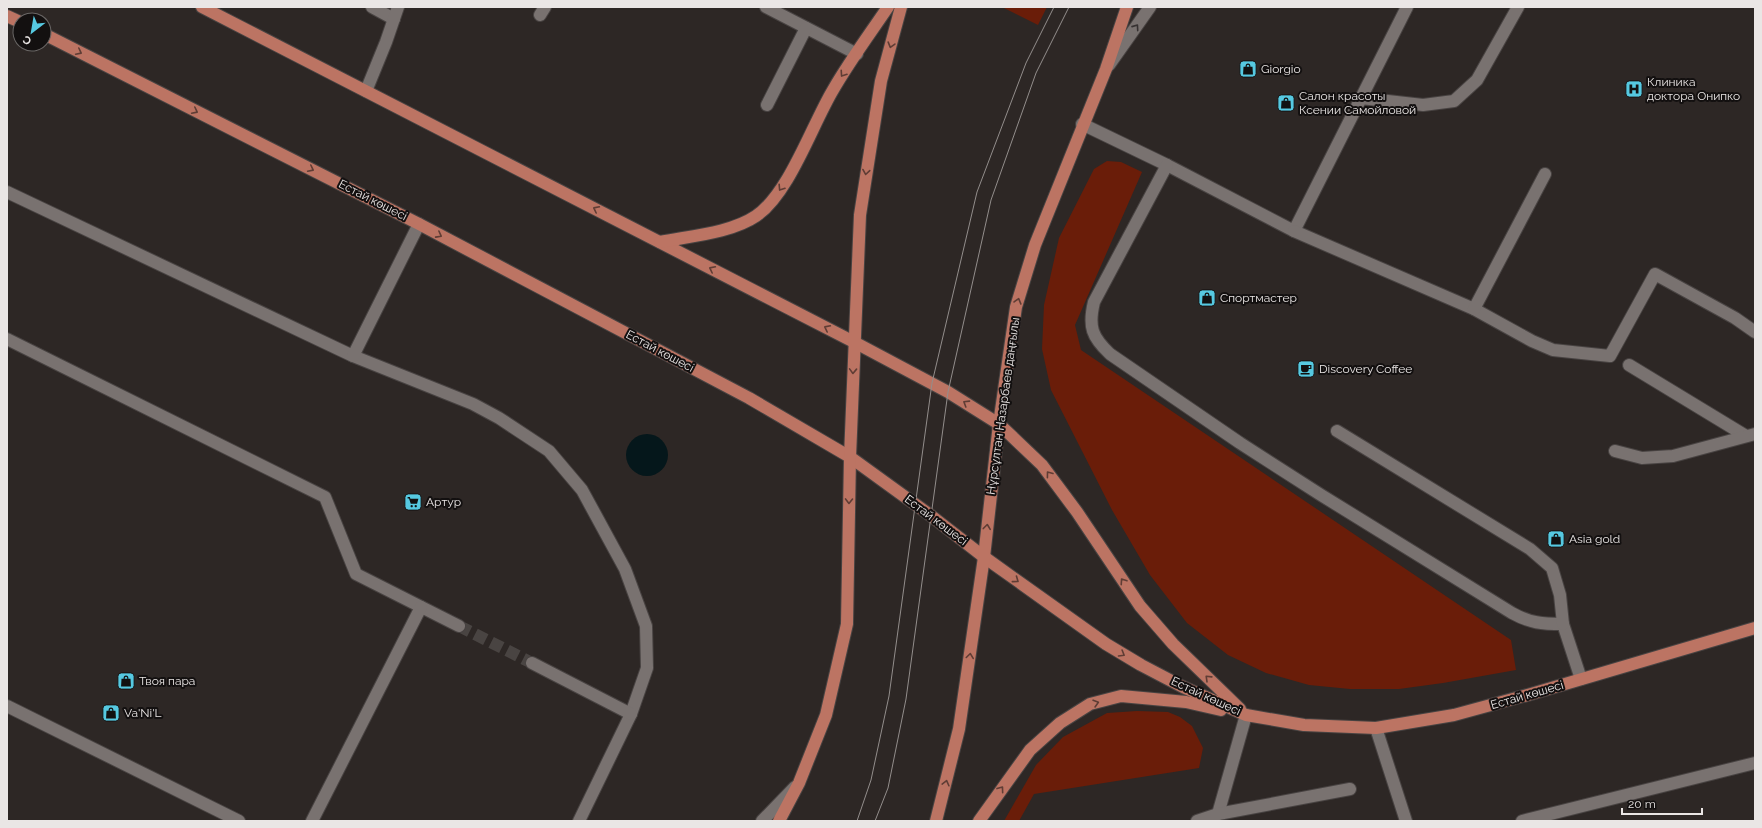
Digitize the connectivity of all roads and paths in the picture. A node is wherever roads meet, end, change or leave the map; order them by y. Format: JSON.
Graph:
{"nodes":[{"id":1,"x":202,"y":7,"type":"edge"},
{"id":2,"x":372,"y":7,"type":"edge"},
{"id":3,"x":398,"y":7,"type":"edge"},
{"id":4,"x":766,"y":7,"type":"edge"},
{"id":5,"x":888,"y":7,"type":"edge"},
{"id":6,"x":902,"y":7,"type":"edge"},
{"id":7,"x":1127,"y":7,"type":"edge"},
{"id":8,"x":1150,"y":7,"type":"edge"},
{"id":9,"x":1407,"y":7,"type":"edge"},
{"id":10,"x":1518,"y":7,"type":"edge"},
{"id":11,"x":394,"y":19,"type":"junction"},
{"id":12,"x":806,"y":28,"type":"junction"},
{"id":13,"x":52,"y":38,"type":"edge"},
{"id":14,"x":857,"y":54,"type":"junction"},
{"id":15,"x":1106,"y":69,"type":"junction"},
{"id":16,"x":366,"y":92,"type":"junction"},
{"id":17,"x":1361,"y":98,"type":"junction"},
{"id":18,"x":767,"y":104,"type":"dead end"},
{"id":19,"x":1082,"y":124,"type":"junction"},
{"id":20,"x":1167,"y":165,"type":"junction"},
{"id":21,"x":1545,"y":174,"type":"dead end"},
{"id":22,"x":7,"y":192,"type":"edge"},
{"id":23,"x":419,"y":224,"type":"junction"},
{"id":24,"x":1294,"y":231,"type":"junction"},
{"id":25,"x":660,"y":242,"type":"junction"},
{"id":26,"x":1474,"y":309,"type":"junction"},
{"id":27,"x":1755,"y":332,"type":"edge"},
{"id":28,"x":7,"y":339,"type":"edge"},
{"id":29,"x":854,"y":342,"type":"junction"},
{"id":30,"x":353,"y":356,"type":"junction"},
{"id":31,"x":1629,"y":365,"type":"dead end"},
{"id":32,"x":999,"y":424,"type":"junction"},
{"id":33,"x":1336,"y":432,"type":"dead end"},
{"id":34,"x":1751,"y":435,"type":"edge"},
{"id":35,"x":1616,"y":451,"type":"dead end"},
{"id":36,"x":850,"y":457,"type":"junction"},
{"id":37,"x":984,"y":557,"type":"junction"},
{"id":38,"x":421,"y":607,"type":"junction"},
{"id":39,"x":1563,"y":624,"type":"junction"},
{"id":40,"x":459,"y":626,"type":"tunnel mouth"},
{"id":41,"x":1755,"y":628,"type":"edge"},
{"id":42,"x":532,"y":663,"type":"tunnel mouth"},
{"id":43,"x":1581,"y":679,"type":"junction"},
{"id":44,"x":7,"y":706,"type":"edge"},
{"id":45,"x":631,"y":714,"type":"junction"},
{"id":46,"x":1246,"y":715,"type":"junction"},
{"id":47,"x":1376,"y":728,"type":"junction"},
{"id":48,"x":1755,"y":764,"type":"edge"},
{"id":49,"x":799,"y":783,"type":"junction"},
{"id":50,"x":1350,"y":789,"type":"dead end"},
{"id":51,"x":1218,"y":814,"type":"junction"},
{"id":52,"x":239,"y":821,"type":"edge"},
{"id":53,"x":312,"y":821,"type":"edge"},
{"id":54,"x":579,"y":821,"type":"edge"},
{"id":55,"x":762,"y":821,"type":"edge"},
{"id":56,"x":779,"y":821,"type":"edge"},
{"id":57,"x":936,"y":821,"type":"edge"},
{"id":58,"x":979,"y":821,"type":"edge"},
{"id":59,"x":1196,"y":821,"type":"edge"},
{"id":60,"x":1406,"y":821,"type":"edge"},
{"id":61,"x":1522,"y":821,"type":"edge"}],
"edges":[{"from":1,"to":16,"type":"main road","name":"Естай көшесі"},
{"from":2,"to":11,"type":"street"},
{"from":3,"to":11,"type":"street"},
{"from":4,"to":12,"type":"street"},
{"from":5,"to":14,"type":"main road"},
{"from":6,"to":29,"type":"main road","one_way":true},
{"from":7,"to":15,"type":"main road","name":"Нұрсұлтан Назарбаев даңғылы"},
{"from":15,"to":8,"type":"street","one_way":true},
{"from":9,"to":17,"type":"street"},
{"from":10,"to":17,"type":"street"},
{"from":11,"to":16,"type":"street"},
{"from":12,"to":14,"type":"street"},
{"from":12,"to":18,"type":"street"},
{"from":13,"to":23,"type":"main road","name":"Естай көшесі","one_way":true},
{"from":14,"to":25,"type":"main road","one_way":true},
{"from":15,"to":19,"type":"main road","name":"Нұрсұлтан Назарбаев даңғылы"},
{"from":25,"to":16,"type":"main road","name":"Естай көшесі","one_way":true},
{"from":17,"to":24,"type":"street"},
{"from":19,"to":20,"type":"street"},
{"from":32,"to":19,"type":"main road","name":"Нұрсұлтан Назарбаев даңғылы","one_way":true},
{"from":20,"to":24,"type":"street"},
{"from":20,"to":39,"type":"street"},
{"from":21,"to":26,"type":"street"},
{"from":22,"to":30,"type":"street"},
{"from":23,"to":30,"type":"street"},
{"from":23,"to":36,"type":"main road","name":"Естай көшесі","one_way":true},
{"from":24,"to":26,"type":"street"},
{"from":29,"to":25,"type":"main road","name":"Естай көшесі","one_way":true},
{"from":26,"to":27,"type":"street"},
{"from":28,"to":38,"type":"street"},
{"from":32,"to":29,"type":"main road","name":"Естай көшесі","one_way":true},
{"from":29,"to":36,"type":"main road","one_way":true},
{"from":30,"to":45,"type":"street"},
{"from":31,"to":34,"type":"street"},
{"from":37,"to":32,"type":"main road","name":"Нұрсұлтан Назарбаев даңғылы","one_way":true},
{"from":46,"to":32,"type":"main road","name":"Естай көшесі","one_way":true},
{"from":33,"to":39,"type":"street"},
{"from":34,"to":35,"type":"street"},
{"from":36,"to":37,"type":"main road","name":"Естай көшесі"},
{"from":36,"to":49,"type":"main road","one_way":true},
{"from":37,"to":46,"type":"main road","name":"Естай көшесі","one_way":true},
{"from":57,"to":37,"type":"main road","name":"Нұрсұлтан Назарбаев даңғылы","one_way":true},
{"from":38,"to":40,"type":"street"},
{"from":38,"to":53,"type":"street"},
{"from":39,"to":43,"type":"street"},
{"from":41,"to":43,"type":"main road","name":"Естай көшесі"},
{"from":42,"to":45,"type":"street"},
{"from":43,"to":47,"type":"main road","name":"Естай көшесі"},
{"from":44,"to":52,"type":"street"},
{"from":45,"to":54,"type":"street"},
{"from":46,"to":47,"type":"main road","name":"Естай көшесі"},
{"from":46,"to":51,"type":"street"},
{"from":58,"to":46,"type":"main road","one_way":true},
{"from":47,"to":60,"type":"street"},
{"from":48,"to":61,"type":"street"},
{"from":49,"to":55,"type":"street"},
{"from":49,"to":56,"type":"main road"},
{"from":50,"to":51,"type":"street"},
{"from":51,"to":59,"type":"street"}]}
